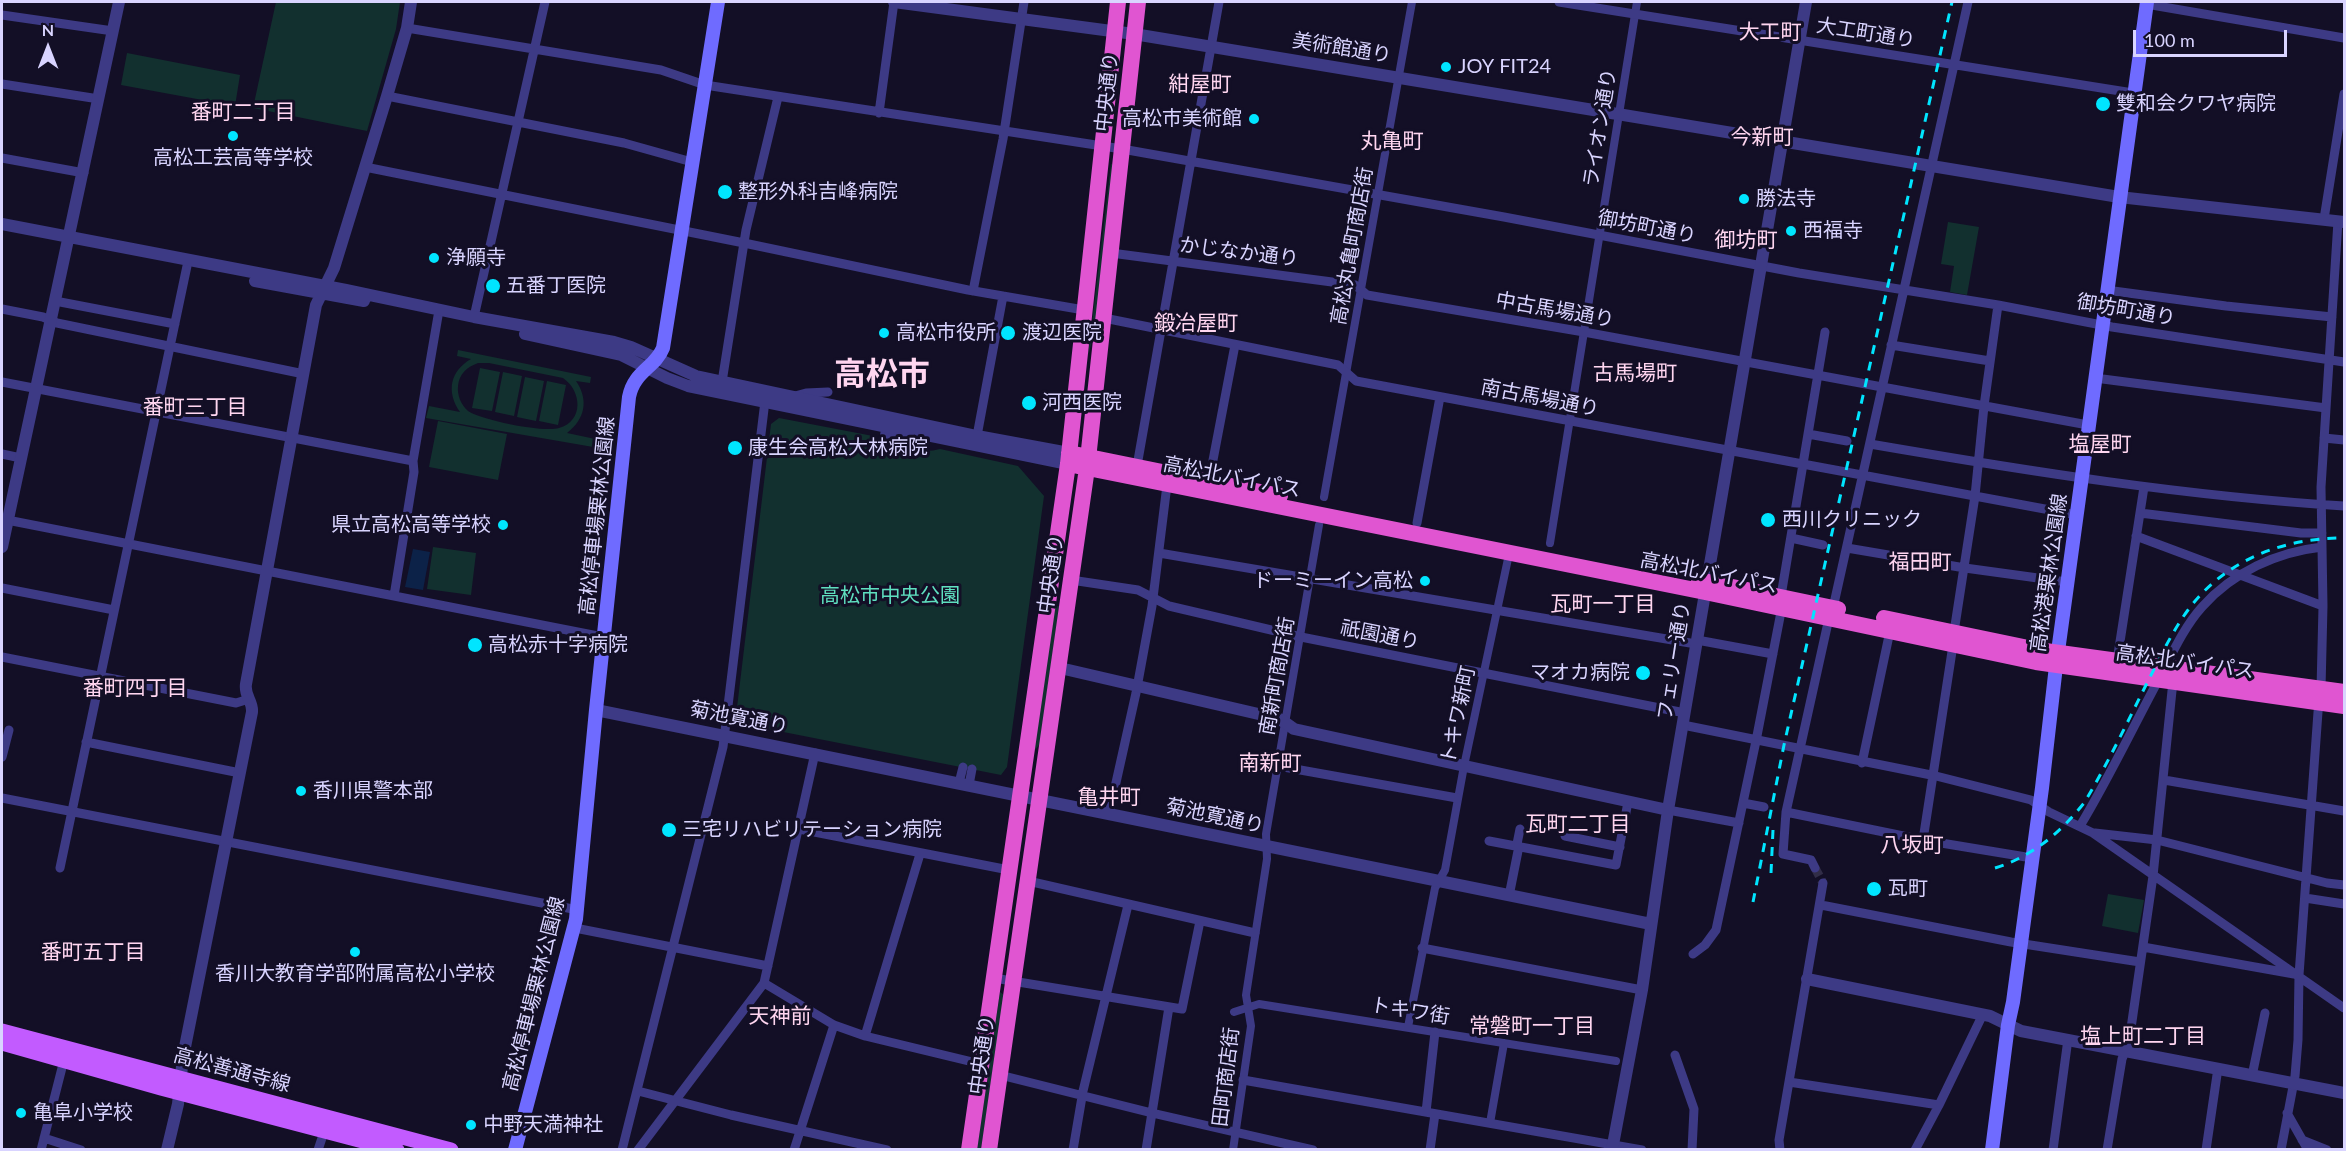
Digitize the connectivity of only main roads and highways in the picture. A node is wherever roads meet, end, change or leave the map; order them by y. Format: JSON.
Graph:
{"nodes":[{"id":1,"x":718,"y":2,"type":"edge"},
{"id":2,"x":1118,"y":2,"type":"edge"},
{"id":3,"x":1138,"y":2,"type":"edge"},
{"id":4,"x":2146,"y":3,"type":"edge"},
{"id":5,"x":1068,"y":459,"type":"junction"},
{"id":6,"x":1088,"y":462,"type":"junction"},
{"id":7,"x":1706,"y":587,"type":"junction"},
{"id":8,"x":1831,"y":613,"type":"junction"},
{"id":9,"x":1953,"y":639,"type":"junction"},
{"id":10,"x":2056,"y":659,"type":"junction"},
{"id":11,"x":2165,"y":676,"type":"junction"},
{"id":12,"x":2344,"y":692,"type":"edge"},
{"id":13,"x":2320,"y":696,"type":"junction"},
{"id":14,"x":2344,"y":706,"type":"edge"},
{"id":15,"x":2,"y":1032,"type":"edge"},
{"id":16,"x":2,"y":1043,"type":"edge"},
{"id":17,"x":180,"y":1085,"type":"junction"},
{"id":18,"x":397,"y":1149,"type":"edge"},
{"id":19,"x":451,"y":1149,"type":"edge"},
{"id":20,"x":515,"y":1149,"type":"edge"},
{"id":21,"x":969,"y":1149,"type":"edge"},
{"id":22,"x":989,"y":1149,"type":"edge"},
{"id":23,"x":1992,"y":1149,"type":"edge"}],
"edges":[{"from":1,"to":20,"type":"main road","name":"高松停車場栗林公園線"},
{"from":2,"to":5,"type":"highway","name":"中央通り"},
{"from":3,"to":6,"type":"highway","name":"中央通り"},
{"from":4,"to":10,"type":"main road","name":"高松港栗林公園線"},
{"from":5,"to":6,"type":"highway","name":"高松北バイパス"},
{"from":5,"to":21,"type":"highway","name":"中央通り"},
{"from":6,"to":7,"type":"highway","name":"高松北バイパス"},
{"from":6,"to":7,"type":"highway","name":"高松北バイパス"},
{"from":6,"to":22,"type":"highway","name":"中央通り"},
{"from":7,"to":8,"type":"highway","name":"高松北バイパス"},
{"from":8,"to":9,"type":"highway","name":"高松北バイパス"},
{"from":8,"to":9,"type":"highway","name":"高松北バイパス"},
{"from":9,"to":10,"type":"highway","name":"高松北バイパス"},
{"from":10,"to":11,"type":"highway","name":"高松北バイパス"},
{"from":10,"to":11,"type":"highway","name":"高松北バイパス"},
{"from":10,"to":23,"type":"main road","name":"高松港栗林公園線"},
{"from":11,"to":13,"type":"highway","name":"高松北バイパス"},
{"from":12,"to":13,"type":"highway","name":"高松北バイパス"},
{"from":13,"to":14,"type":"highway","name":"高松北バイパス"},
{"from":15,"to":17,"type":"main road","name":"高松善通寺線"},
{"from":16,"to":17,"type":"main road","name":"高松善通寺線"},
{"from":17,"to":18,"type":"main road","name":"高松善通寺線"},
{"from":17,"to":19,"type":"main road","name":"高松善通寺線"}]}
